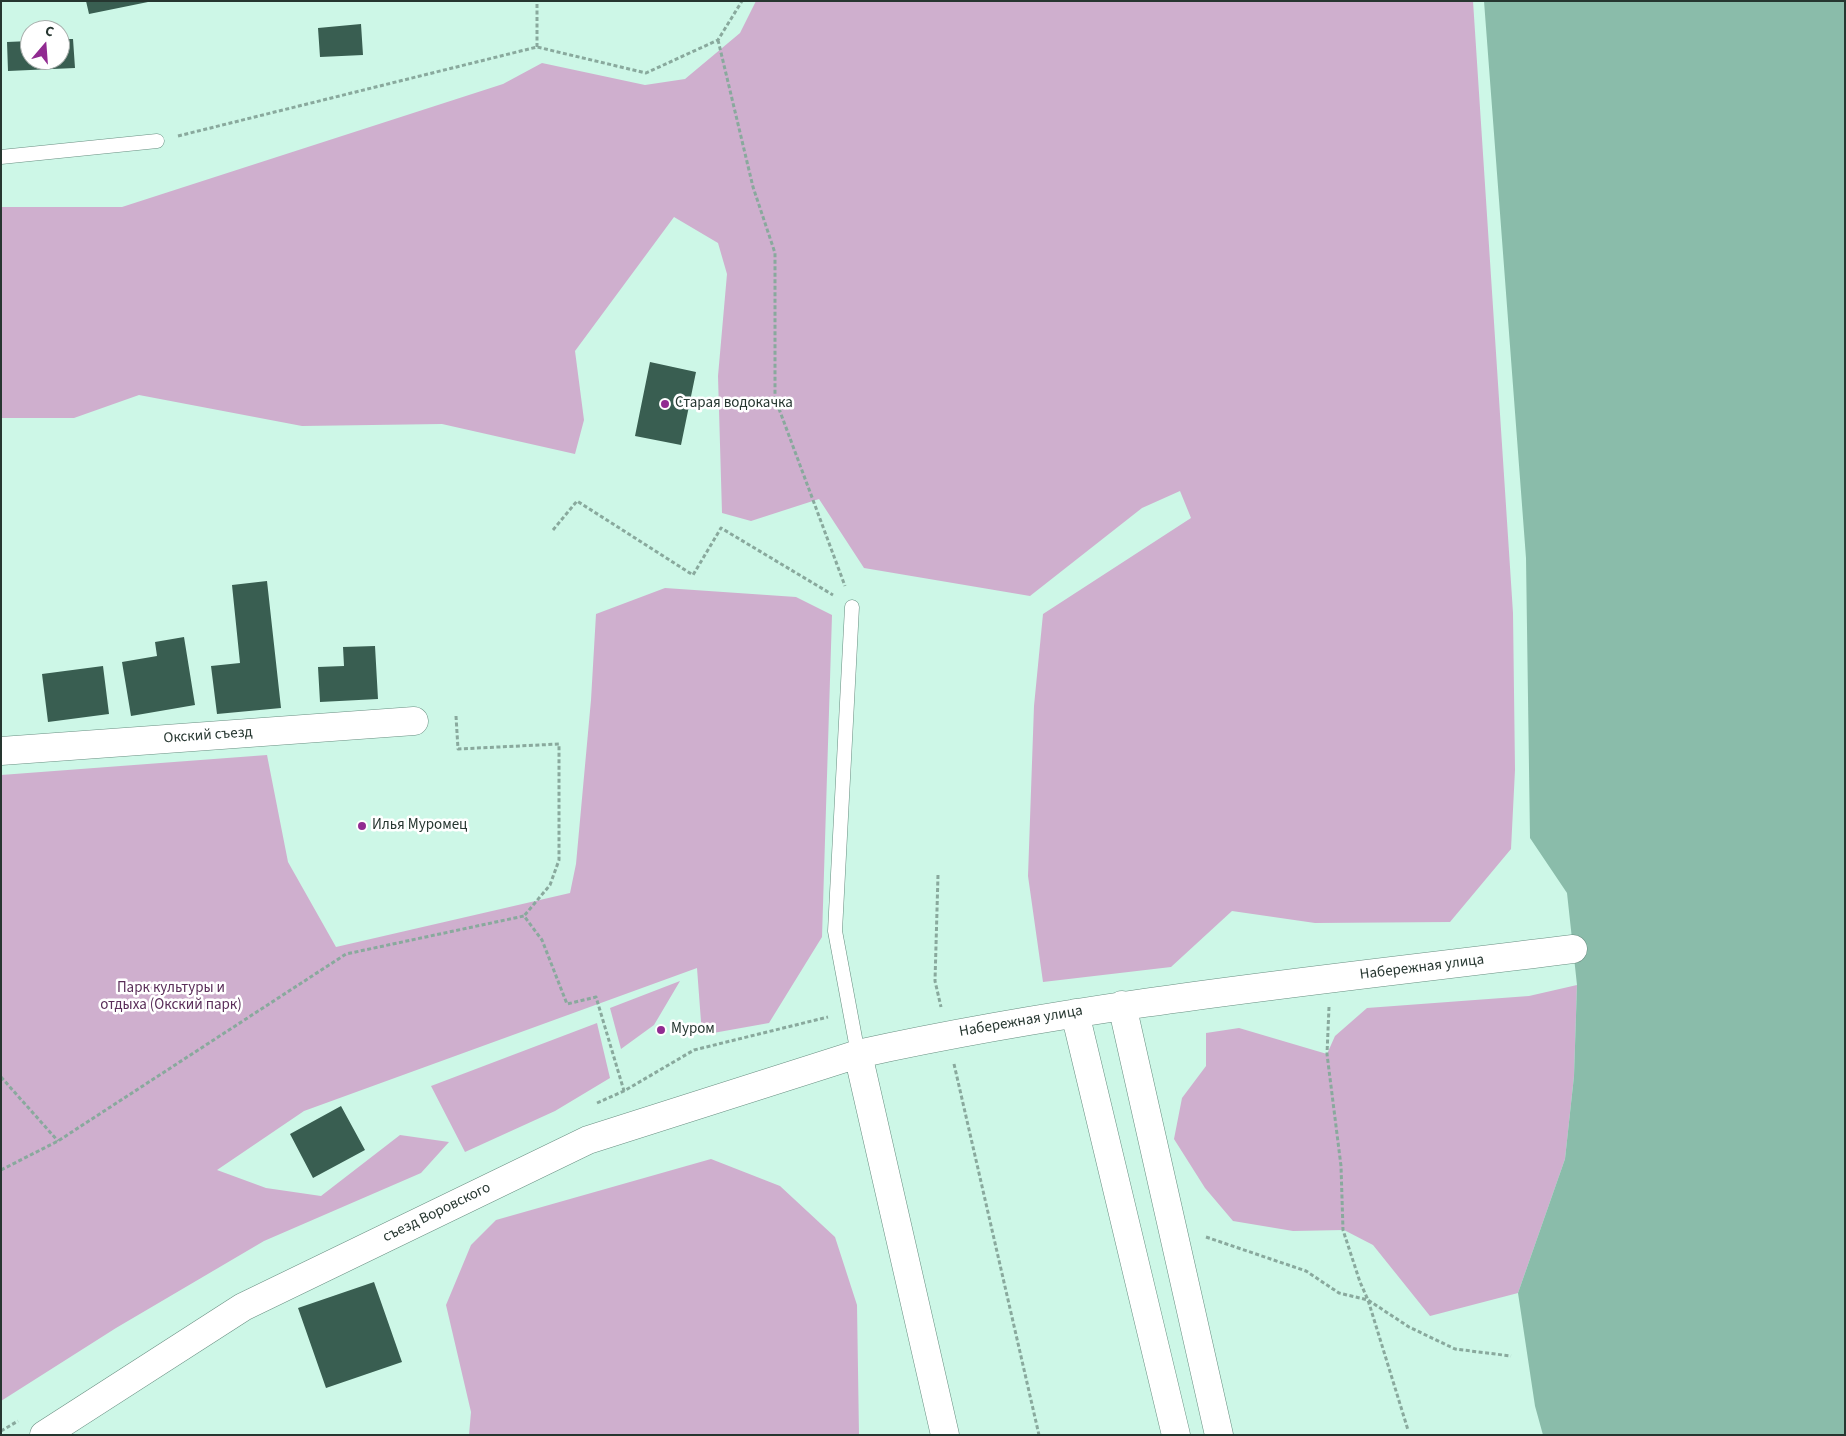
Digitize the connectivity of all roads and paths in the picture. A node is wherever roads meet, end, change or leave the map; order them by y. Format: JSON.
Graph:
{"nodes":[{"id":1,"x":537,"y":1,"type":"edge"},
{"id":2,"x":742,"y":1,"type":"edge"},
{"id":3,"x":718,"y":40,"type":"junction"},
{"id":4,"x":537,"y":47,"type":"junction"},
{"id":5,"x":156,"y":141,"type":"joint"},
{"id":6,"x":1,"y":156,"type":"edge"},
{"id":7,"x":553,"y":530,"type":"dead end"},
{"id":8,"x":852,"y":607,"type":"junction"},
{"id":9,"x":456,"y":716,"type":"dead end"},
{"id":10,"x":414,"y":721,"type":"dead end"},
{"id":11,"x":1,"y":751,"type":"edge"},
{"id":12,"x":938,"y":875,"type":"dead end"},
{"id":13,"x":524,"y":916,"type":"junction"},
{"id":14,"x":1573,"y":950,"type":"dead end"},
{"id":15,"x":1330,"y":979,"type":"junction"},
{"id":16,"x":1122,"y":1005,"type":"junction"},
{"id":17,"x":1075,"y":1013,"type":"junction"},
{"id":18,"x":947,"y":1036,"type":"junction"},
{"id":19,"x":858,"y":1054,"type":"junction"},
{"id":20,"x":1,"y":1077,"type":"edge"},
{"id":21,"x":624,"y":1091,"type":"dead end"},
{"id":22,"x":58,"y":1141,"type":"junction"},
{"id":23,"x":1,"y":1170,"type":"edge"},
{"id":24,"x":1172,"y":1228,"type":"junction"},
{"id":25,"x":1368,"y":1300,"type":"junction"},
{"id":26,"x":1511,"y":1356,"type":"dead end"},
{"id":27,"x":1408,"y":1430,"type":"dead end"},
{"id":28,"x":44,"y":1435,"type":"edge"},
{"id":29,"x":945,"y":1435,"type":"edge"},
{"id":30,"x":1039,"y":1435,"type":"edge"},
{"id":31,"x":1176,"y":1435,"type":"edge"},
{"id":32,"x":1219,"y":1435,"type":"edge"}],
"edges":[{"from":1,"to":4,"type":"path"},
{"from":2,"to":3,"type":"path"},
{"from":3,"to":4,"type":"path"},
{"from":3,"to":8,"type":"path"},
{"from":4,"to":5,"type":"path"},
{"from":5,"to":6,"type":"lane"},
{"from":7,"to":8,"type":"path"},
{"from":8,"to":19,"type":"lane"},
{"from":9,"to":13,"type":"path"},
{"from":10,"to":11,"type":"street","name":"Окский съезд"},
{"from":12,"to":18,"type":"path"},
{"from":13,"to":21,"type":"path"},
{"from":13,"to":22,"type":"path"},
{"from":14,"to":15,"type":"street","name":"Набережная улица"},
{"from":15,"to":16,"type":"street","name":"Набережная улица"},
{"from":15,"to":25,"type":"path"},
{"from":16,"to":17,"type":"street","name":"Набережная улица"},
{"from":16,"to":24,"type":"street"},
{"from":17,"to":18,"type":"street","name":"Набережная улица"},
{"from":17,"to":31,"type":"street"},
{"from":18,"to":19,"type":"street","name":"Набережная улица"},
{"from":18,"to":30,"type":"path"},
{"from":19,"to":28,"type":"street","name":"съезд Воровского"},
{"from":19,"to":29,"type":"street"},
{"from":20,"to":22,"type":"path"},
{"from":22,"to":23,"type":"path"},
{"from":24,"to":25,"type":"path"},
{"from":24,"to":32,"type":"street"},
{"from":25,"to":26,"type":"path"},
{"from":25,"to":27,"type":"path"}]}
